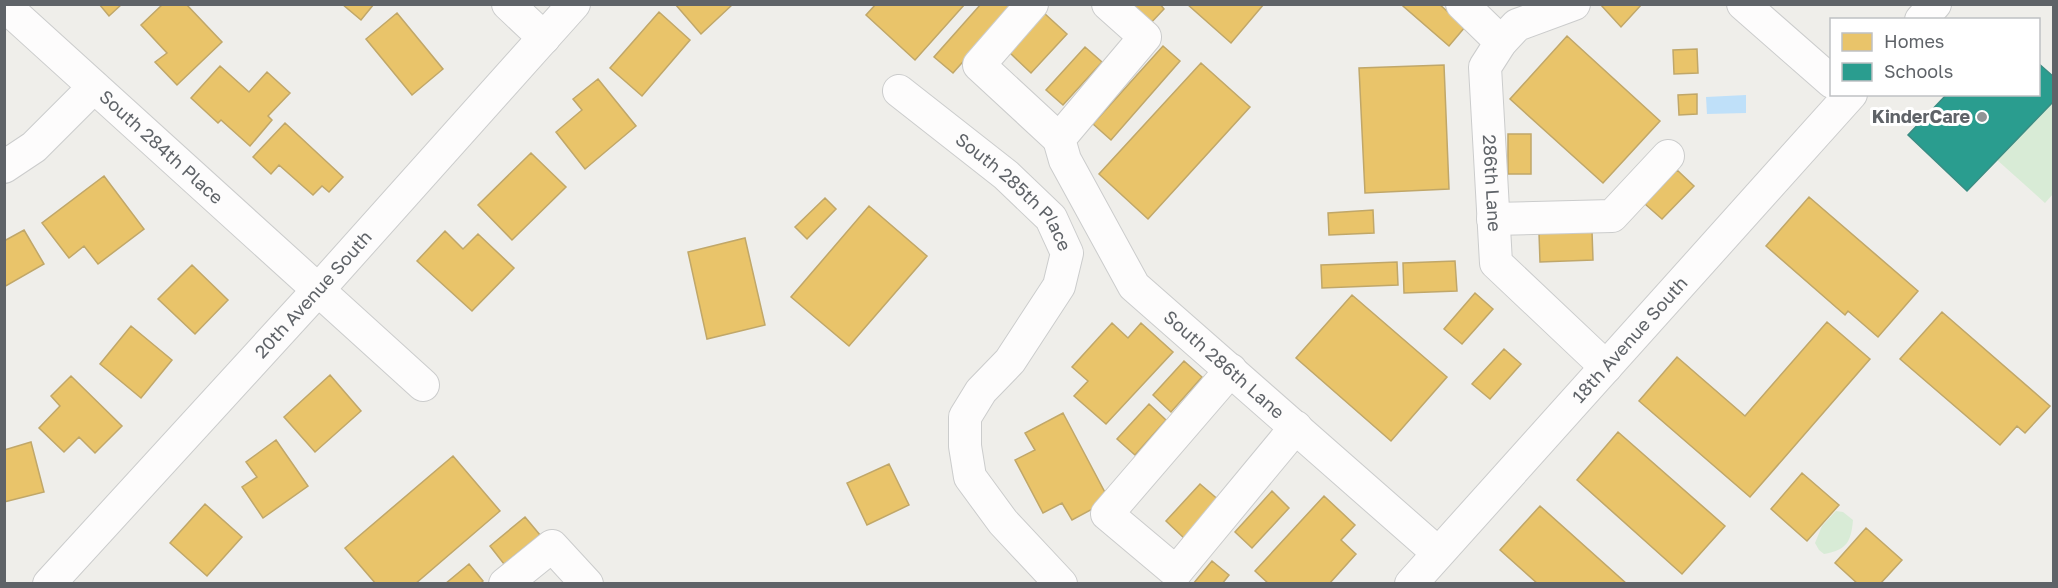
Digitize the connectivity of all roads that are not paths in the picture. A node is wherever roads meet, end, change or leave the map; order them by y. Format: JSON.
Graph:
{"nodes":[{"id":1,"x":508,"y":4,"type":"edge"},
{"id":2,"x":574,"y":4,"type":"edge"},
{"id":3,"x":1032,"y":4,"type":"edge"},
{"id":4,"x":1108,"y":4,"type":"edge"},
{"id":5,"x":1462,"y":4,"type":"edge"},
{"id":6,"x":1574,"y":4,"type":"edge"},
{"id":7,"x":1935,"y":4,"type":"edge"},
{"id":8,"x":4,"y":5,"type":"edge"},
{"id":9,"x":1759,"y":10,"type":"edge"},
{"id":10,"x":1923,"y":18,"type":"edge"},
{"id":11,"x":544,"y":38,"type":"junction"},
{"id":12,"x":1501,"y":42,"type":"junction"},
{"id":13,"x":1830,"y":78,"type":"edge"},
{"id":14,"x":94,"y":87,"type":"junction"},
{"id":15,"x":899,"y":91,"type":"dead end"},
{"id":16,"x":1841,"y":96,"type":"edge"},
{"id":17,"x":1059,"y":139,"type":"junction"},
{"id":18,"x":1668,"y":156,"type":"dead end"},
{"id":19,"x":4,"y":167,"type":"edge"},
{"id":20,"x":1493,"y":219,"type":"junction"},
{"id":21,"x":319,"y":289,"type":"junction"},
{"id":22,"x":1606,"y":367,"type":"junction"},
{"id":23,"x":1231,"y":370,"type":"junction"},
{"id":24,"x":423,"y":385,"type":"dead end"},
{"id":25,"x":1296,"y":427,"type":"junction"},
{"id":26,"x":1438,"y":553,"type":"junction"},
{"id":27,"x":49,"y":584,"type":"edge"},
{"id":28,"x":504,"y":584,"type":"edge"},
{"id":29,"x":587,"y":584,"type":"edge"},
{"id":30,"x":1061,"y":584,"type":"edge"},
{"id":31,"x":1411,"y":584,"type":"edge"}],
"edges":[{"from":1,"to":11,"type":"street"},
{"from":2,"to":11,"type":"street","name":"20th Avenue South"},
{"from":3,"to":17,"type":"street","name":"South 286th Lane"},
{"from":4,"to":17,"type":"street"},
{"from":5,"to":12,"type":"street"},
{"from":6,"to":12,"type":"street","name":"286th Lane"},
{"from":7,"to":10,"type":"street"},
{"from":8,"to":14,"type":"street","name":"South 284th Place"},
{"from":9,"to":13,"type":"street"},
{"from":11,"to":21,"type":"street","name":"20th Avenue South"},
{"from":12,"to":20,"type":"street","name":"286th Lane"},
{"from":14,"to":19,"type":"street"},
{"from":14,"to":21,"type":"street","name":"South 284th Place"},
{"from":15,"to":30,"type":"street","name":"South 285th Place"},
{"from":16,"to":22,"type":"street","name":"18th Avenue South"},
{"from":17,"to":23,"type":"street","name":"South 286th Lane"},
{"from":18,"to":20,"type":"street"},
{"from":20,"to":22,"type":"street","name":"286th Lane"},
{"from":21,"to":24,"type":"street","name":"South 284th Place"},
{"from":21,"to":27,"type":"street","name":"20th Avenue South"},
{"from":22,"to":26,"type":"street","name":"18th Avenue South"},
{"from":23,"to":25,"type":"street","name":"South 286th Lane"},
{"from":23,"to":25,"type":"street"},
{"from":25,"to":26,"type":"street","name":"South 286th Lane"},
{"from":26,"to":31,"type":"street","name":"18th Avenue South"},
{"from":28,"to":29,"type":"street"}]}
